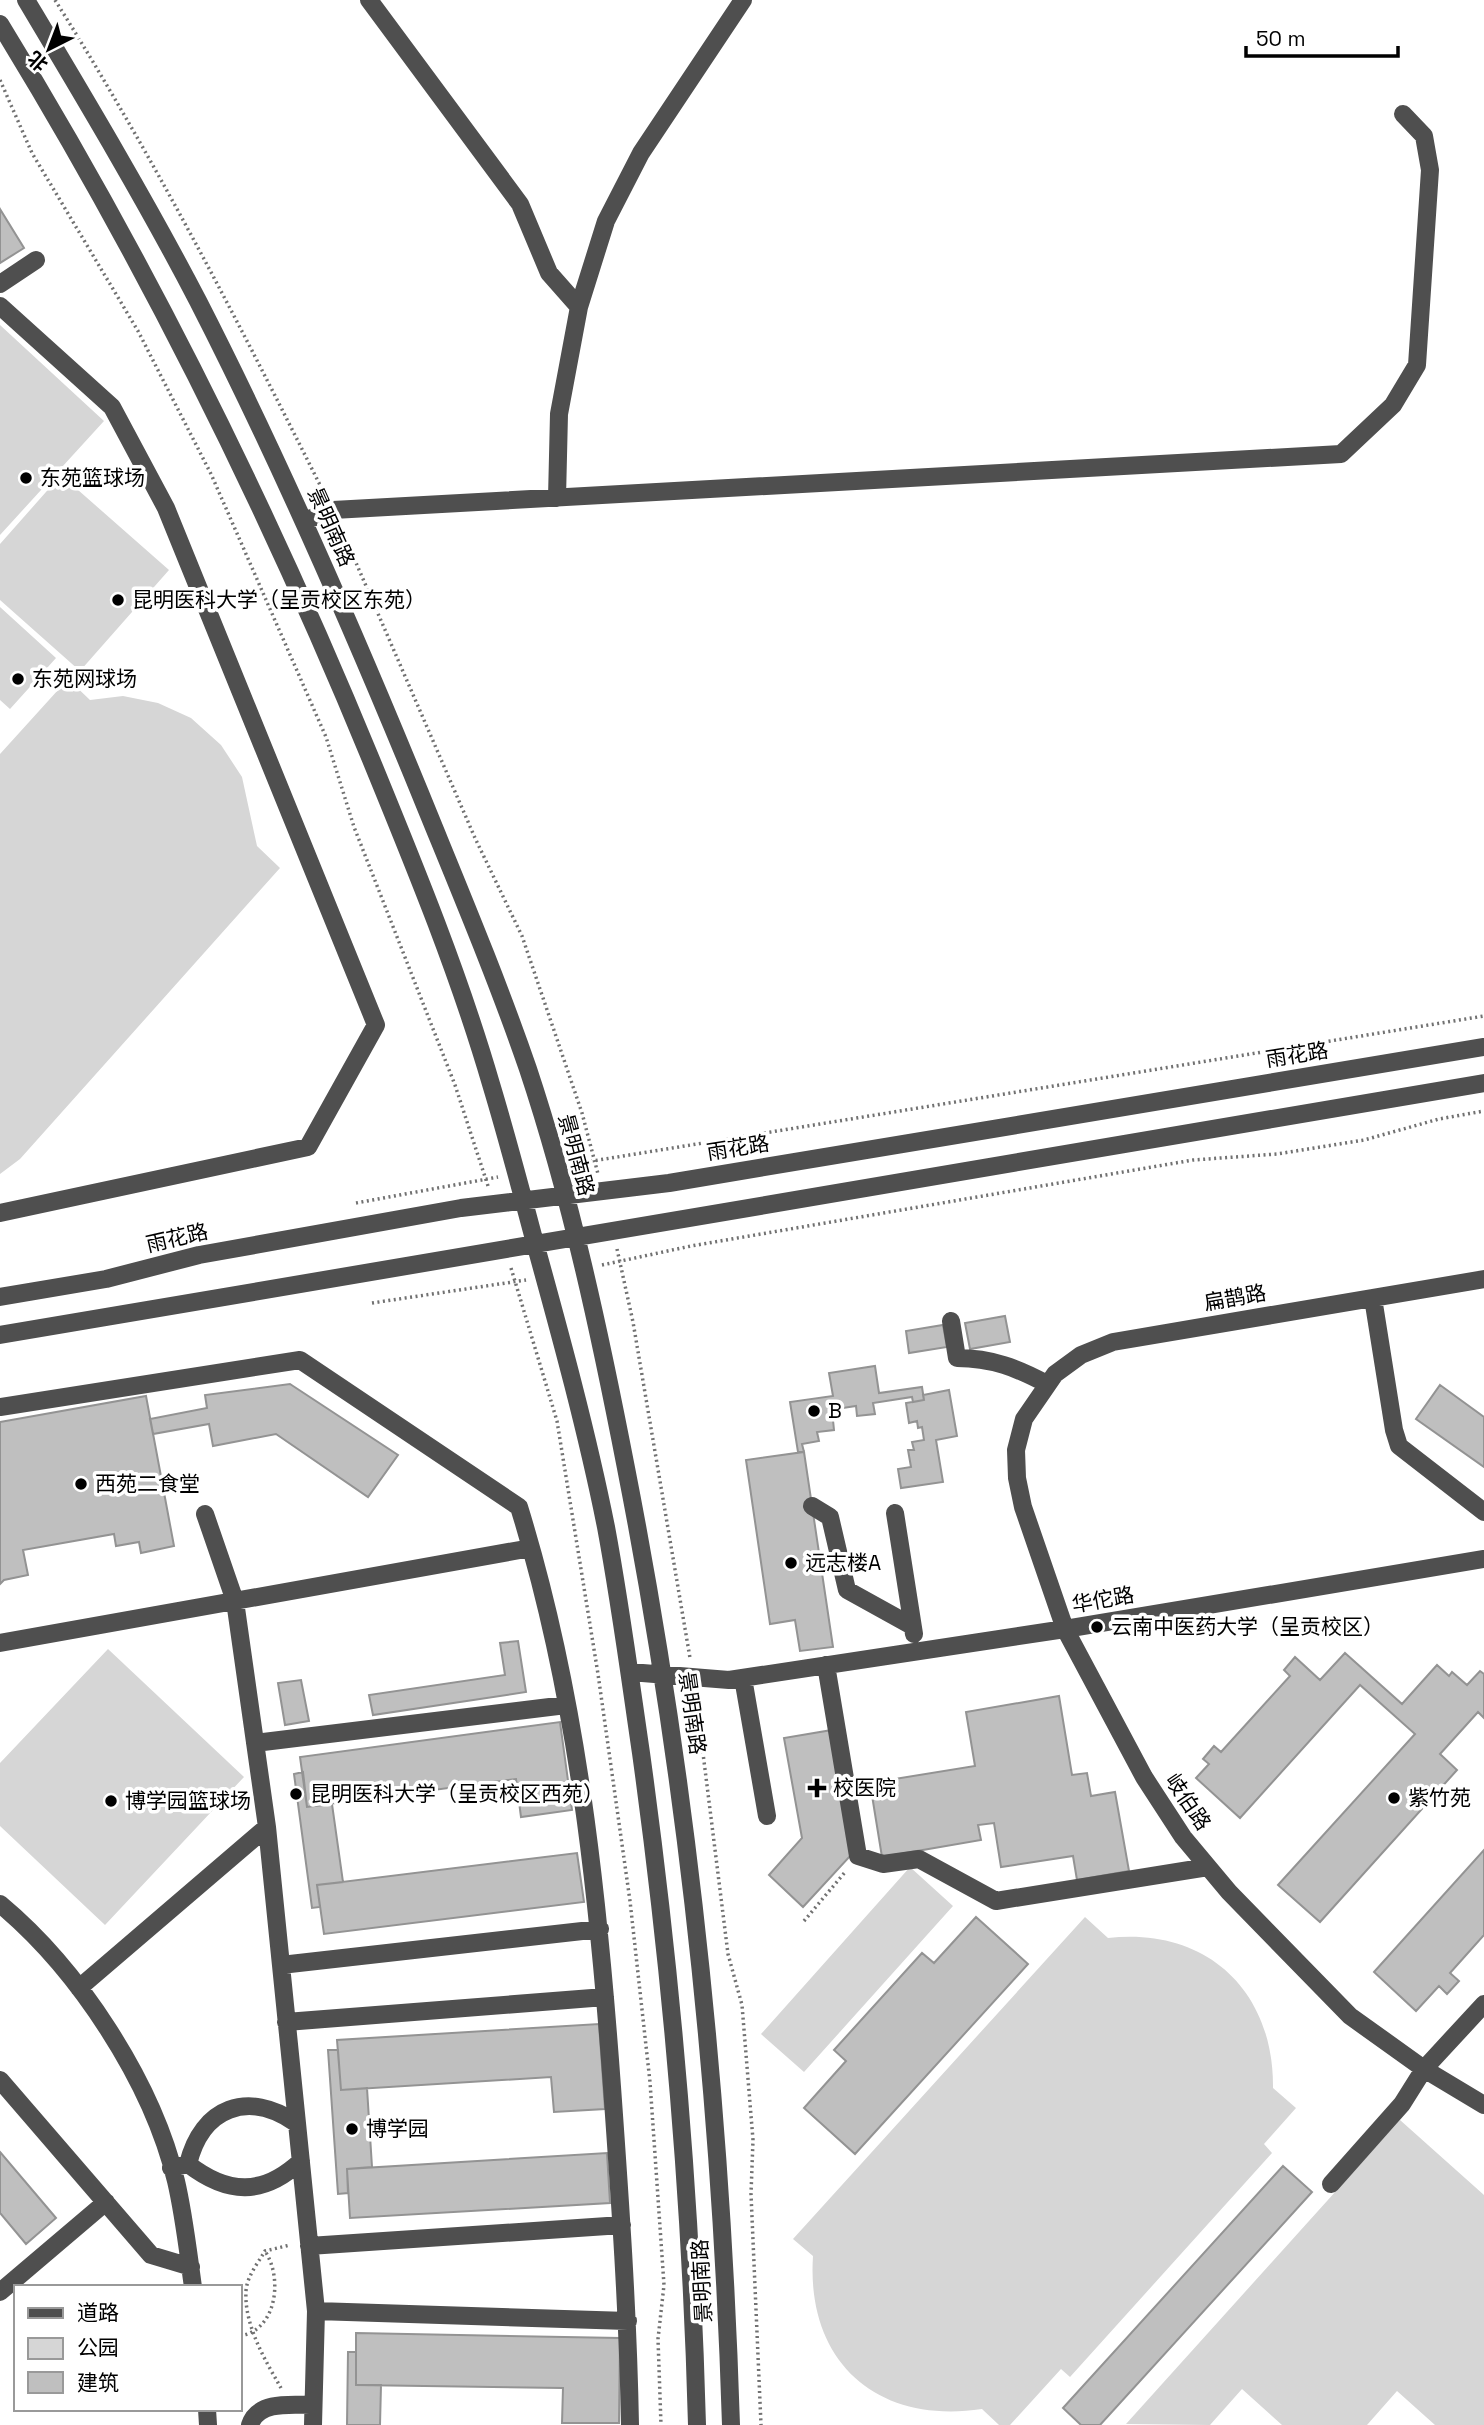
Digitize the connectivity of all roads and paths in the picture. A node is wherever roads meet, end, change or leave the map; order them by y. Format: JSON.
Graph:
{"nodes":[{"id":1,"x":26,"y":0,"type":"edge"},
{"id":2,"x":369,"y":0,"type":"edge"},
{"id":3,"x":743,"y":0,"type":"edge"},
{"id":4,"x":0,"y":24,"type":"edge"},
{"id":5,"x":0,"y":80,"type":"edge"},
{"id":6,"x":1404,"y":114,"type":"dead end"},
{"id":7,"x":36,"y":260,"type":"dead end"},
{"id":8,"x":0,"y":284,"type":"edge"},
{"id":9,"x":0,"y":306,"type":"edge"},
{"id":10,"x":579,"y":307,"type":"junction"},
{"id":11,"x":558,"y":498,"type":"junction"},
{"id":12,"x":304,"y":522,"type":"junction"},
{"id":13,"x":1484,"y":1016,"type":"edge"},
{"id":14,"x":1484,"y":1047,"type":"edge"},
{"id":15,"x":1484,"y":1083,"type":"edge"},
{"id":16,"x":1484,"y":1111,"type":"edge"},
{"id":17,"x":557,"y":1167,"type":"junction"},
{"id":18,"x":517,"y":1174,"type":"junction"},
{"id":19,"x":486,"y":1179,"type":"junction"},
{"id":20,"x":564,"y":1198,"type":"junction"},
{"id":21,"x":524,"y":1202,"type":"junction"},
{"id":22,"x":356,"y":1203,"type":"dead end"},
{"id":23,"x":493,"y":1204,"type":"junction"},
{"id":24,"x":0,"y":1213,"type":"edge"},
{"id":25,"x":575,"y":1238,"type":"junction"},
{"id":26,"x":536,"y":1245,"type":"junction"},
{"id":27,"x":506,"y":1251,"type":"junction"},
{"id":28,"x":583,"y":1269,"type":"junction"},
{"id":29,"x":544,"y":1277,"type":"junction"},
{"id":30,"x":1484,"y":1279,"type":"edge"},
{"id":31,"x":514,"y":1281,"type":"junction"},
{"id":32,"x":0,"y":1297,"type":"edge"},
{"id":33,"x":1373,"y":1298,"type":"junction"},
{"id":34,"x":372,"y":1303,"type":"dead end"},
{"id":35,"x":951,"y":1321,"type":"dead end"},
{"id":36,"x":0,"y":1335,"type":"edge"},
{"id":37,"x":1047,"y":1384,"type":"junction"},
{"id":38,"x":0,"y":1407,"type":"edge"},
{"id":39,"x":1024,"y":1419,"type":"joint"},
{"id":40,"x":812,"y":1506,"type":"dead end"},
{"id":41,"x":1484,"y":1512,"type":"edge"},
{"id":42,"x":895,"y":1513,"type":"dead end"},
{"id":43,"x":205,"y":1514,"type":"dead end"},
{"id":44,"x":531,"y":1548,"type":"junction"},
{"id":45,"x":1484,"y":1559,"type":"edge"},
{"id":46,"x":235,"y":1601,"type":"junction"},
{"id":47,"x":912,"y":1626,"type":"junction"},
{"id":48,"x":1065,"y":1629,"type":"junction"},
{"id":49,"x":0,"y":1643,"type":"edge"},
{"id":50,"x":916,"y":1652,"type":"junction"},
{"id":51,"x":826,"y":1665,"type":"junction"},
{"id":52,"x":630,"y":1672,"type":"junction"},
{"id":53,"x":663,"y":1675,"type":"junction"},
{"id":54,"x":736,"y":1679,"type":"junction"},
{"id":55,"x":566,"y":1704,"type":"junction"},
{"id":56,"x":255,"y":1743,"type":"junction"},
{"id":57,"x":767,"y":1816,"type":"dead end"},
{"id":58,"x":267,"y":1827,"type":"junction"},
{"id":59,"x":858,"y":1856,"type":"junction"},
{"id":60,"x":1208,"y":1867,"type":"junction"},
{"id":61,"x":0,"y":1904,"type":"edge"},
{"id":62,"x":804,"y":1920,"type":"dead end"},
{"id":63,"x":600,"y":1929,"type":"junction"},
{"id":64,"x":281,"y":1965,"type":"junction"},
{"id":65,"x":79,"y":1988,"type":"junction"},
{"id":66,"x":605,"y":1997,"type":"junction"},
{"id":67,"x":1484,"y":2004,"type":"edge"},
{"id":68,"x":286,"y":2022,"type":"junction"},
{"id":69,"x":1424,"y":2069,"type":"junction"},
{"id":70,"x":0,"y":2080,"type":"edge"},
{"id":71,"x":1484,"y":2105,"type":"edge"},
{"id":72,"x":296,"y":2123,"type":"junction"},
{"id":73,"x":301,"y":2161,"type":"junction"},
{"id":74,"x":180,"y":2166,"type":"junction"},
{"id":75,"x":1331,"y":2184,"type":"dead end"},
{"id":76,"x":106,"y":2202,"type":"junction"},
{"id":77,"x":622,"y":2225,"type":"junction"},
{"id":78,"x":309,"y":2246,"type":"junction"},
{"id":79,"x":265,"y":2252,"type":"junction"},
{"id":80,"x":191,"y":2267,"type":"junction"},
{"id":81,"x":193,"y":2285,"type":"edge"},
{"id":82,"x":0,"y":2292,"type":"edge"},
{"id":83,"x":316,"y":2311,"type":"junction"},
{"id":84,"x":628,"y":2321,"type":"junction"},
{"id":85,"x":254,"y":2332,"type":"junction"},
{"id":86,"x":242,"y":2335,"type":"edge"},
{"id":87,"x":292,"y":2404,"type":"junction"},
{"id":88,"x":313,"y":2405,"type":"junction"},
{"id":89,"x":250,"y":2425,"type":"edge"},
{"id":90,"x":313,"y":2425,"type":"edge"},
{"id":91,"x":630,"y":2425,"type":"edge"},
{"id":92,"x":661,"y":2425,"type":"edge"},
{"id":93,"x":697,"y":2425,"type":"edge"},
{"id":94,"x":731,"y":2425,"type":"edge"}],
"edges":[{"from":1,"to":12,"type":"street","name":"景明南路"},
{"from":2,"to":10,"type":"street"},
{"from":3,"to":10,"type":"street"},
{"from":4,"to":18,"type":"street","name":"景明南路"},
{"from":5,"to":19,"type":"path"},
{"from":6,"to":11,"type":"street"},
{"from":7,"to":8,"type":"street"},
{"from":9,"to":24,"type":"street"},
{"from":10,"to":11,"type":"street"},
{"from":11,"to":12,"type":"street"},
{"from":12,"to":17,"type":"street","name":"景明南路"},
{"from":13,"to":17,"type":"path"},
{"from":14,"to":20,"type":"street","name":"雨花路"},
{"from":15,"to":25,"type":"street"},
{"from":16,"to":28,"type":"path"},
{"from":17,"to":20,"type":"street","name":"景明南路"},
{"from":18,"to":19,"type":"path"},
{"from":18,"to":21,"type":"street","name":"景明南路"},
{"from":19,"to":22,"type":"path"},
{"from":19,"to":23,"type":"path"},
{"from":20,"to":21,"type":"street","name":"雨花路"},
{"from":20,"to":25,"type":"street","name":"景明南路"},
{"from":21,"to":23,"type":"street","name":"雨花路"},
{"from":21,"to":26,"type":"street","name":"景明南路"},
{"from":23,"to":32,"type":"street","name":"雨花路"},
{"from":25,"to":26,"type":"street"},
{"from":25,"to":28,"type":"street","name":"景明南路"},
{"from":26,"to":27,"type":"street"},
{"from":26,"to":29,"type":"street","name":"景明南路"},
{"from":27,"to":31,"type":"path"},
{"from":27,"to":36,"type":"street"},
{"from":28,"to":53,"type":"street","name":"景明南路"},
{"from":29,"to":31,"type":"path"},
{"from":29,"to":52,"type":"street","name":"景明南路"},
{"from":30,"to":33,"type":"street","name":"扁鹊路"},
{"from":31,"to":34,"type":"path"},
{"from":31,"to":92,"type":"path"},
{"from":33,"to":37,"type":"street","name":"扁鹊路"},
{"from":33,"to":41,"type":"street"},
{"from":35,"to":37,"type":"street"},
{"from":37,"to":39,"type":"street","name":"扁鹊路"},
{"from":38,"to":44,"type":"street"},
{"from":39,"to":48,"type":"street","name":"岐伯路"},
{"from":40,"to":47,"type":"street"},
{"from":42,"to":47,"type":"street"},
{"from":43,"to":46,"type":"street"},
{"from":44,"to":46,"type":"street"},
{"from":44,"to":55,"type":"street"},
{"from":45,"to":48,"type":"street","name":"华佗路"},
{"from":46,"to":49,"type":"street"},
{"from":46,"to":56,"type":"street"},
{"from":47,"to":50,"type":"street"},
{"from":48,"to":50,"type":"street","name":"华佗路"},
{"from":48,"to":60,"type":"street","name":"岐伯路"},
{"from":50,"to":51,"type":"street","name":"华佗路"},
{"from":51,"to":54,"type":"street","name":"华佗路"},
{"from":51,"to":59,"type":"street"},
{"from":52,"to":53,"type":"street","name":"华佗路"},
{"from":52,"to":93,"type":"street","name":"景明南路"},
{"from":53,"to":54,"type":"street","name":"华佗路"},
{"from":53,"to":94,"type":"street","name":"景明南路"},
{"from":54,"to":57,"type":"street"},
{"from":55,"to":56,"type":"street"},
{"from":55,"to":63,"type":"street"},
{"from":56,"to":58,"type":"street"},
{"from":58,"to":64,"type":"street"},
{"from":58,"to":65,"type":"street"},
{"from":59,"to":60,"type":"street"},
{"from":59,"to":62,"type":"path"},
{"from":60,"to":69,"type":"street","name":"岐伯路"},
{"from":61,"to":65,"type":"street"},
{"from":63,"to":64,"type":"street"},
{"from":63,"to":66,"type":"street"},
{"from":64,"to":68,"type":"street"},
{"from":65,"to":74,"type":"street"},
{"from":66,"to":68,"type":"street"},
{"from":66,"to":77,"type":"street"},
{"from":67,"to":69,"type":"street"},
{"from":68,"to":72,"type":"street"},
{"from":69,"to":71,"type":"street","name":"岐伯路"},
{"from":69,"to":75,"type":"street"},
{"from":70,"to":76,"type":"street"},
{"from":72,"to":73,"type":"street"},
{"from":72,"to":74,"type":"street"},
{"from":73,"to":74,"type":"street"},
{"from":73,"to":78,"type":"street"},
{"from":74,"to":80,"type":"street"},
{"from":76,"to":80,"type":"street"},
{"from":76,"to":82,"type":"street"},
{"from":77,"to":78,"type":"street"},
{"from":77,"to":84,"type":"street"},
{"from":78,"to":79,"type":"path"},
{"from":78,"to":83,"type":"street"},
{"from":79,"to":85,"type":"path"},
{"from":79,"to":85,"type":"path"},
{"from":80,"to":81,"type":"street"},
{"from":83,"to":84,"type":"street"},
{"from":83,"to":88,"type":"street"},
{"from":84,"to":91,"type":"street"},
{"from":85,"to":86,"type":"path"},
{"from":85,"to":87,"type":"path"},
{"from":87,"to":88,"type":"street"},
{"from":87,"to":89,"type":"street"},
{"from":88,"to":90,"type":"street"}]}
